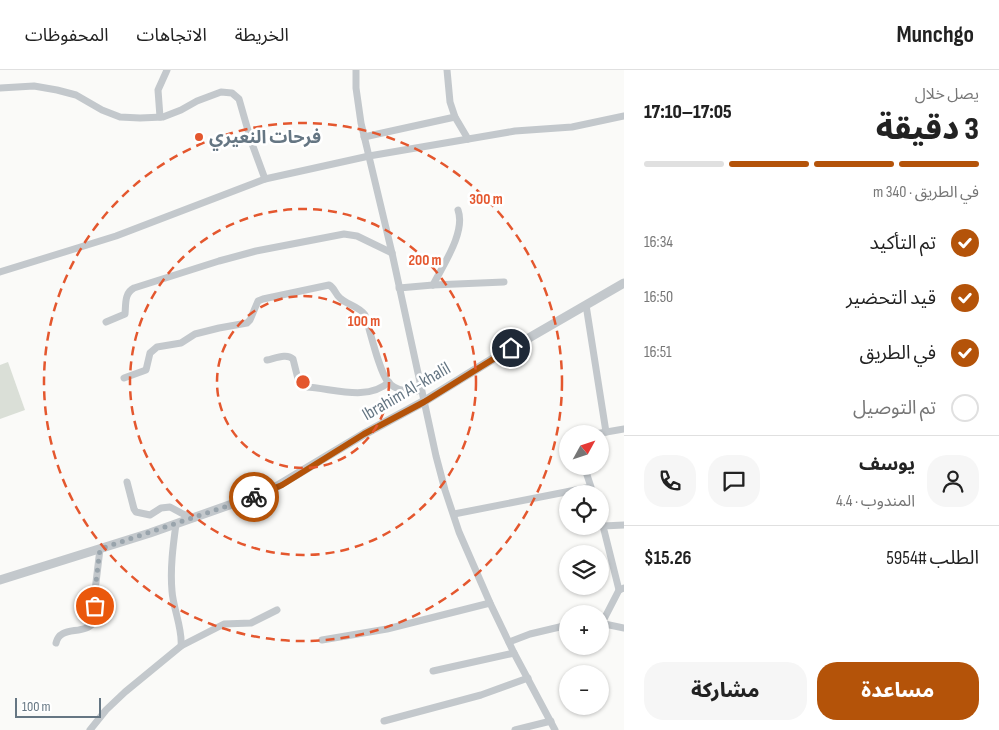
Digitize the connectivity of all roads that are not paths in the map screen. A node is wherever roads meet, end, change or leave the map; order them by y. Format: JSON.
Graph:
{"nodes":[{"id":1,"x":167,"y":70,"type":"edge"},
{"id":2,"x":356,"y":70,"type":"edge"},
{"id":3,"x":447,"y":70,"type":"edge"},
{"id":4,"x":0,"y":88,"type":"edge"},
{"id":5,"x":624,"y":116,"type":"edge"},
{"id":6,"x":160,"y":117,"type":"junction"},
{"id":7,"x":455,"y":117,"type":"junction"},
{"id":8,"x":364,"y":137,"type":"junction"},
{"id":9,"x":468,"y":139,"type":"junction"},
{"id":10,"x":369,"y":156,"type":"junction"},
{"id":11,"x":265,"y":179,"type":"junction"},
{"id":12,"x":458,"y":210,"type":"dead end"},
{"id":13,"x":392,"y":253,"type":"junction"},
{"id":14,"x":0,"y":272,"type":"edge"},
{"id":15,"x":504,"y":282,"type":"dead end"},
{"id":16,"x":624,"y":283,"type":"edge"},
{"id":17,"x":433,"y":285,"type":"junction"},
{"id":18,"x":399,"y":288,"type":"junction"},
{"id":19,"x":586,"y":305,"type":"junction"},
{"id":20,"x":106,"y":322,"type":"dead end"},
{"id":21,"x":268,"y":360,"type":"dead end"},
{"id":22,"x":124,"y":378,"type":"dead end"},
{"id":23,"x":389,"y":382,"type":"junction"},
{"id":24,"x":421,"y":390,"type":"junction"},
{"id":25,"x":424,"y":402,"type":"junction"},
{"id":26,"x":605,"y":425,"type":"edge"},
{"id":27,"x":624,"y":430,"type":"edge"},
{"id":28,"x":609,"y":432,"type":"edge"},
{"id":29,"x":127,"y":482,"type":"dead end"},
{"id":30,"x":559,"y":496,"type":"edge"},
{"id":31,"x":454,"y":514,"type":"junction"},
{"id":32,"x":194,"y":518,"type":"junction"},
{"id":33,"x":176,"y":524,"type":"junction"},
{"id":34,"x":624,"y":525,"type":"edge"},
{"id":35,"x":609,"y":526,"type":"edge"},
{"id":36,"x":605,"y":535,"type":"edge"},
{"id":37,"x":100,"y":549,"type":"junction"},
{"id":38,"x":0,"y":580,"type":"edge"},
{"id":39,"x":621,"y":589,"type":"edge"},
{"id":40,"x":490,"y":603,"type":"junction"},
{"id":41,"x":609,"y":609,"type":"edge"},
{"id":42,"x":277,"y":610,"type":"dead end"},
{"id":43,"x":609,"y":625,"type":"edge"},
{"id":44,"x":559,"y":627,"type":"edge"},
{"id":45,"x":624,"y":628,"type":"edge"},
{"id":46,"x":322,"y":640,"type":"dead end"},
{"id":47,"x":509,"y":642,"type":"junction"},
{"id":48,"x":56,"y":643,"type":"dead end"},
{"id":49,"x":181,"y":646,"type":"junction"},
{"id":50,"x":514,"y":653,"type":"junction"},
{"id":51,"x":434,"y":671,"type":"dead end"},
{"id":52,"x":528,"y":678,"type":"junction"},
{"id":53,"x":384,"y":721,"type":"dead end"},
{"id":54,"x":551,"y":721,"type":"junction"},
{"id":55,"x":90,"y":730,"type":"edge"},
{"id":56,"x":515,"y":730,"type":"edge"},
{"id":57,"x":555,"y":730,"type":"edge"}],
"edges":[{"from":1,"to":6,"type":"street"},
{"from":2,"to":8,"type":"street"},
{"from":3,"to":7,"type":"street"},
{"from":4,"to":6,"type":"street"},
{"from":5,"to":9,"type":"street"},
{"from":6,"to":11,"type":"street"},
{"from":7,"to":8,"type":"street"},
{"from":7,"to":9,"type":"street"},
{"from":8,"to":10,"type":"street"},
{"from":9,"to":10,"type":"street"},
{"from":10,"to":11,"type":"street"},
{"from":10,"to":13,"type":"street"},
{"from":11,"to":14,"type":"street"},
{"from":12,"to":17,"type":"street"},
{"from":13,"to":18,"type":"street"},
{"from":13,"to":20,"type":"street"},
{"from":15,"to":17,"type":"street"},
{"from":16,"to":19,"type":"street","name":"Ibrahim Al-khalil"},
{"from":17,"to":18,"type":"street"},
{"from":18,"to":24,"type":"street"},
{"from":19,"to":25,"type":"street","name":"Ibrahim Al-khalil"},
{"from":19,"to":26,"type":"street"},
{"from":21,"to":23,"type":"street"},
{"from":22,"to":23,"type":"street"},
{"from":23,"to":24,"type":"street"},
{"from":24,"to":25,"type":"street"},
{"from":25,"to":31,"type":"street"},
{"from":25,"to":32,"type":"street","name":"Ibrahim Al-khalil"},
{"from":27,"to":28,"type":"street"},
{"from":29,"to":32,"type":"street"},
{"from":30,"to":31,"type":"street"},
{"from":31,"to":40,"type":"street"},
{"from":32,"to":33,"type":"street","name":"Ibrahim Al-khalil"},
{"from":33,"to":37,"type":"street","name":"Ibrahim Al-khalil"},
{"from":33,"to":49,"type":"street"},
{"from":34,"to":35,"type":"street"},
{"from":36,"to":39,"type":"street"},
{"from":37,"to":38,"type":"street","name":"Ibrahim Al-khalil"},
{"from":37,"to":48,"type":"street"},
{"from":39,"to":41,"type":"street"},
{"from":40,"to":46,"type":"street"},
{"from":40,"to":47,"type":"street"},
{"from":42,"to":49,"type":"street"},
{"from":43,"to":45,"type":"street"},
{"from":44,"to":47,"type":"street"},
{"from":47,"to":50,"type":"street"},
{"from":49,"to":55,"type":"street"},
{"from":50,"to":51,"type":"street"},
{"from":50,"to":52,"type":"street"},
{"from":52,"to":53,"type":"street"},
{"from":52,"to":54,"type":"street"},
{"from":54,"to":56,"type":"street"},
{"from":54,"to":57,"type":"street"}]}
